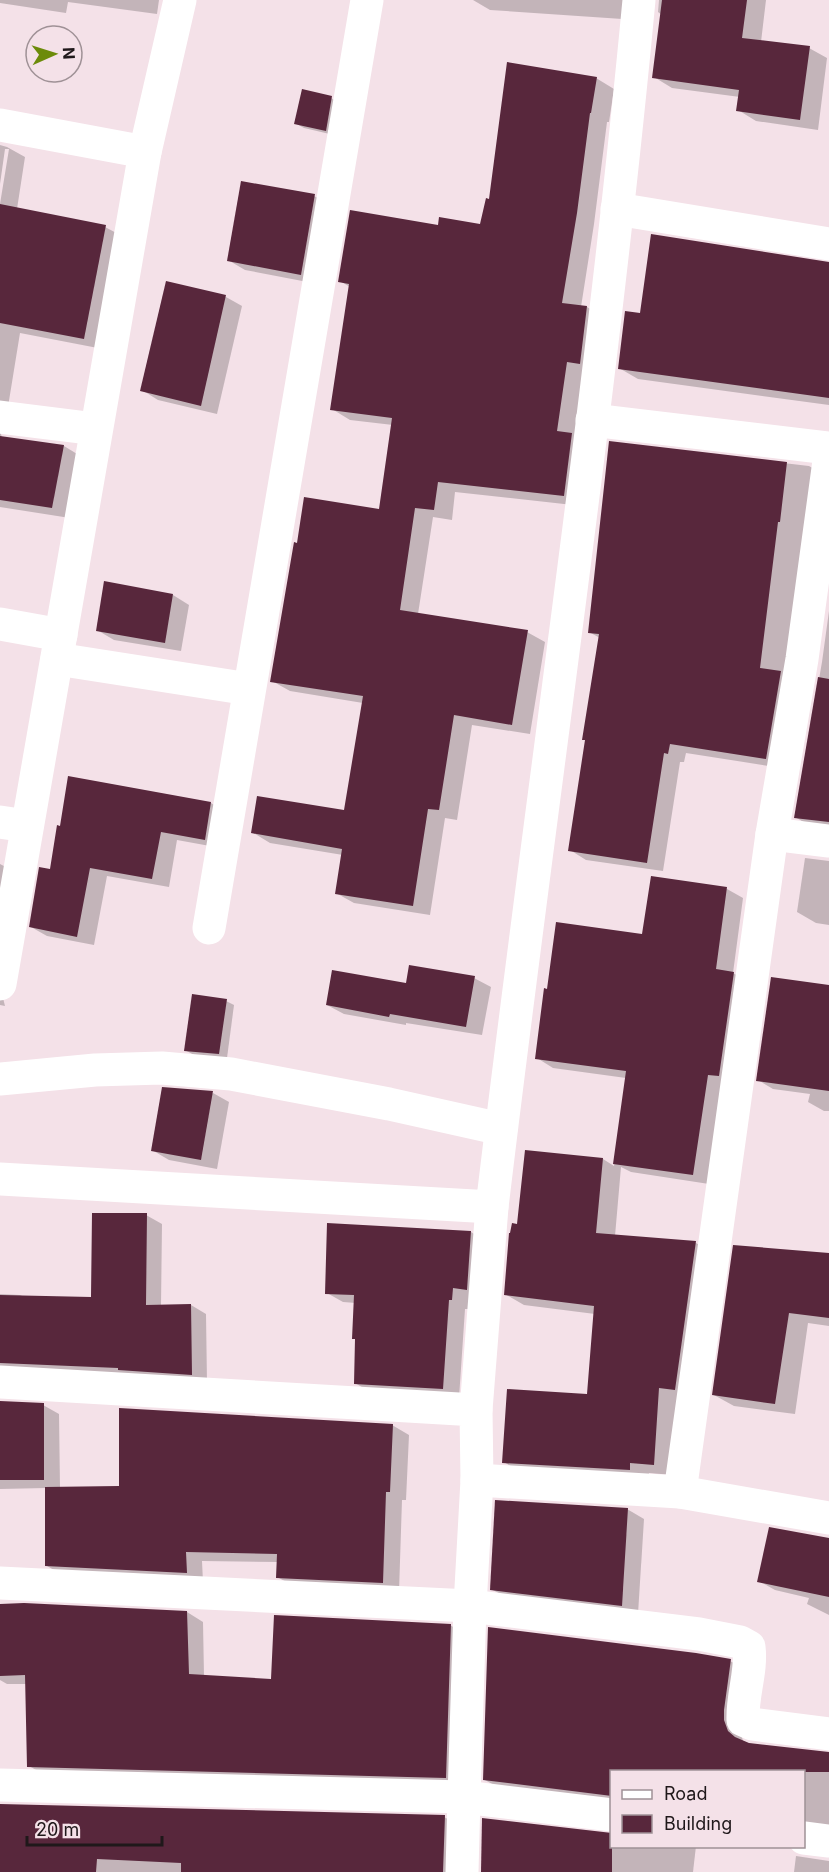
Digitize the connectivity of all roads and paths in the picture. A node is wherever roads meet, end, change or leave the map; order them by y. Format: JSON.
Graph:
{"nodes":[{"id":1,"x":180,"y":0,"type":"edge"},
{"id":2,"x":367,"y":0,"type":"edge"},
{"id":3,"x":639,"y":0,"type":"edge"},
{"id":4,"x":0,"y":125,"type":"edge"},
{"id":5,"x":145,"y":152,"type":"junction"},
{"id":6,"x":617,"y":210,"type":"junction"},
{"id":7,"x":829,"y":244,"type":"edge"},
{"id":8,"x":0,"y":417,"type":"edge"},
{"id":9,"x":592,"y":420,"type":"junction"},
{"id":10,"x":96,"y":429,"type":"junction"},
{"id":11,"x":829,"y":447,"type":"edge"},
{"id":12,"x":829,"y":461,"type":"edge"},
{"id":13,"x":0,"y":624,"type":"edge"},
{"id":14,"x":59,"y":647,"type":"junction"},
{"id":15,"x":815,"y":661,"type":"edge"},
{"id":16,"x":249,"y":689,"type":"junction"},
{"id":17,"x":14,"y":824,"type":"edge"},
{"id":18,"x":772,"y":834,"type":"junction"},
{"id":19,"x":829,"y":842,"type":"edge"},
{"id":20,"x":209,"y":927,"type":"dead end"},
{"id":21,"x":0,"y":984,"type":"edge"},
{"id":22,"x":0,"y":1079,"type":"edge"},
{"id":23,"x":501,"y":1129,"type":"junction"},
{"id":24,"x":0,"y":1179,"type":"edge"},
{"id":25,"x":492,"y":1207,"type":"junction"},
{"id":26,"x":0,"y":1382,"type":"edge"},
{"id":27,"x":476,"y":1410,"type":"junction"},
{"id":28,"x":477,"y":1480,"type":"junction"},
{"id":29,"x":680,"y":1492,"type":"junction"},
{"id":30,"x":829,"y":1518,"type":"edge"},
{"id":31,"x":0,"y":1583,"type":"edge"},
{"id":32,"x":470,"y":1606,"type":"junction"},
{"id":33,"x":829,"y":1734,"type":"edge"},
{"id":34,"x":0,"y":1785,"type":"edge"},
{"id":35,"x":465,"y":1797,"type":"junction"},
{"id":36,"x":610,"y":1815,"type":"edge"},
{"id":37,"x":805,"y":1838,"type":"edge"},
{"id":38,"x":829,"y":1841,"type":"edge"},
{"id":39,"x":462,"y":1872,"type":"edge"}],
"edges":[{"from":1,"to":5,"type":"street"},
{"from":2,"to":16,"type":"street"},
{"from":3,"to":6,"type":"street"},
{"from":4,"to":5,"type":"street"},
{"from":5,"to":10,"type":"street"},
{"from":6,"to":7,"type":"street"},
{"from":6,"to":9,"type":"street"},
{"from":8,"to":10,"type":"street"},
{"from":9,"to":11,"type":"street"},
{"from":9,"to":23,"type":"street"},
{"from":10,"to":14,"type":"street"},
{"from":12,"to":15,"type":"street"},
{"from":13,"to":14,"type":"street"},
{"from":14,"to":16,"type":"street"},
{"from":14,"to":17,"type":"street"},
{"from":15,"to":18,"type":"street"},
{"from":16,"to":20,"type":"street"},
{"from":17,"to":21,"type":"street"},
{"from":18,"to":19,"type":"street"},
{"from":18,"to":29,"type":"street"},
{"from":22,"to":23,"type":"street"},
{"from":23,"to":25,"type":"street"},
{"from":24,"to":25,"type":"street"},
{"from":25,"to":27,"type":"street"},
{"from":26,"to":27,"type":"street"},
{"from":27,"to":28,"type":"street"},
{"from":28,"to":29,"type":"street"},
{"from":28,"to":32,"type":"street"},
{"from":29,"to":30,"type":"street"},
{"from":31,"to":32,"type":"street"},
{"from":32,"to":33,"type":"street"},
{"from":32,"to":35,"type":"street"},
{"from":34,"to":35,"type":"street"},
{"from":35,"to":36,"type":"street"},
{"from":35,"to":39,"type":"street"},
{"from":37,"to":38,"type":"street"}]}
